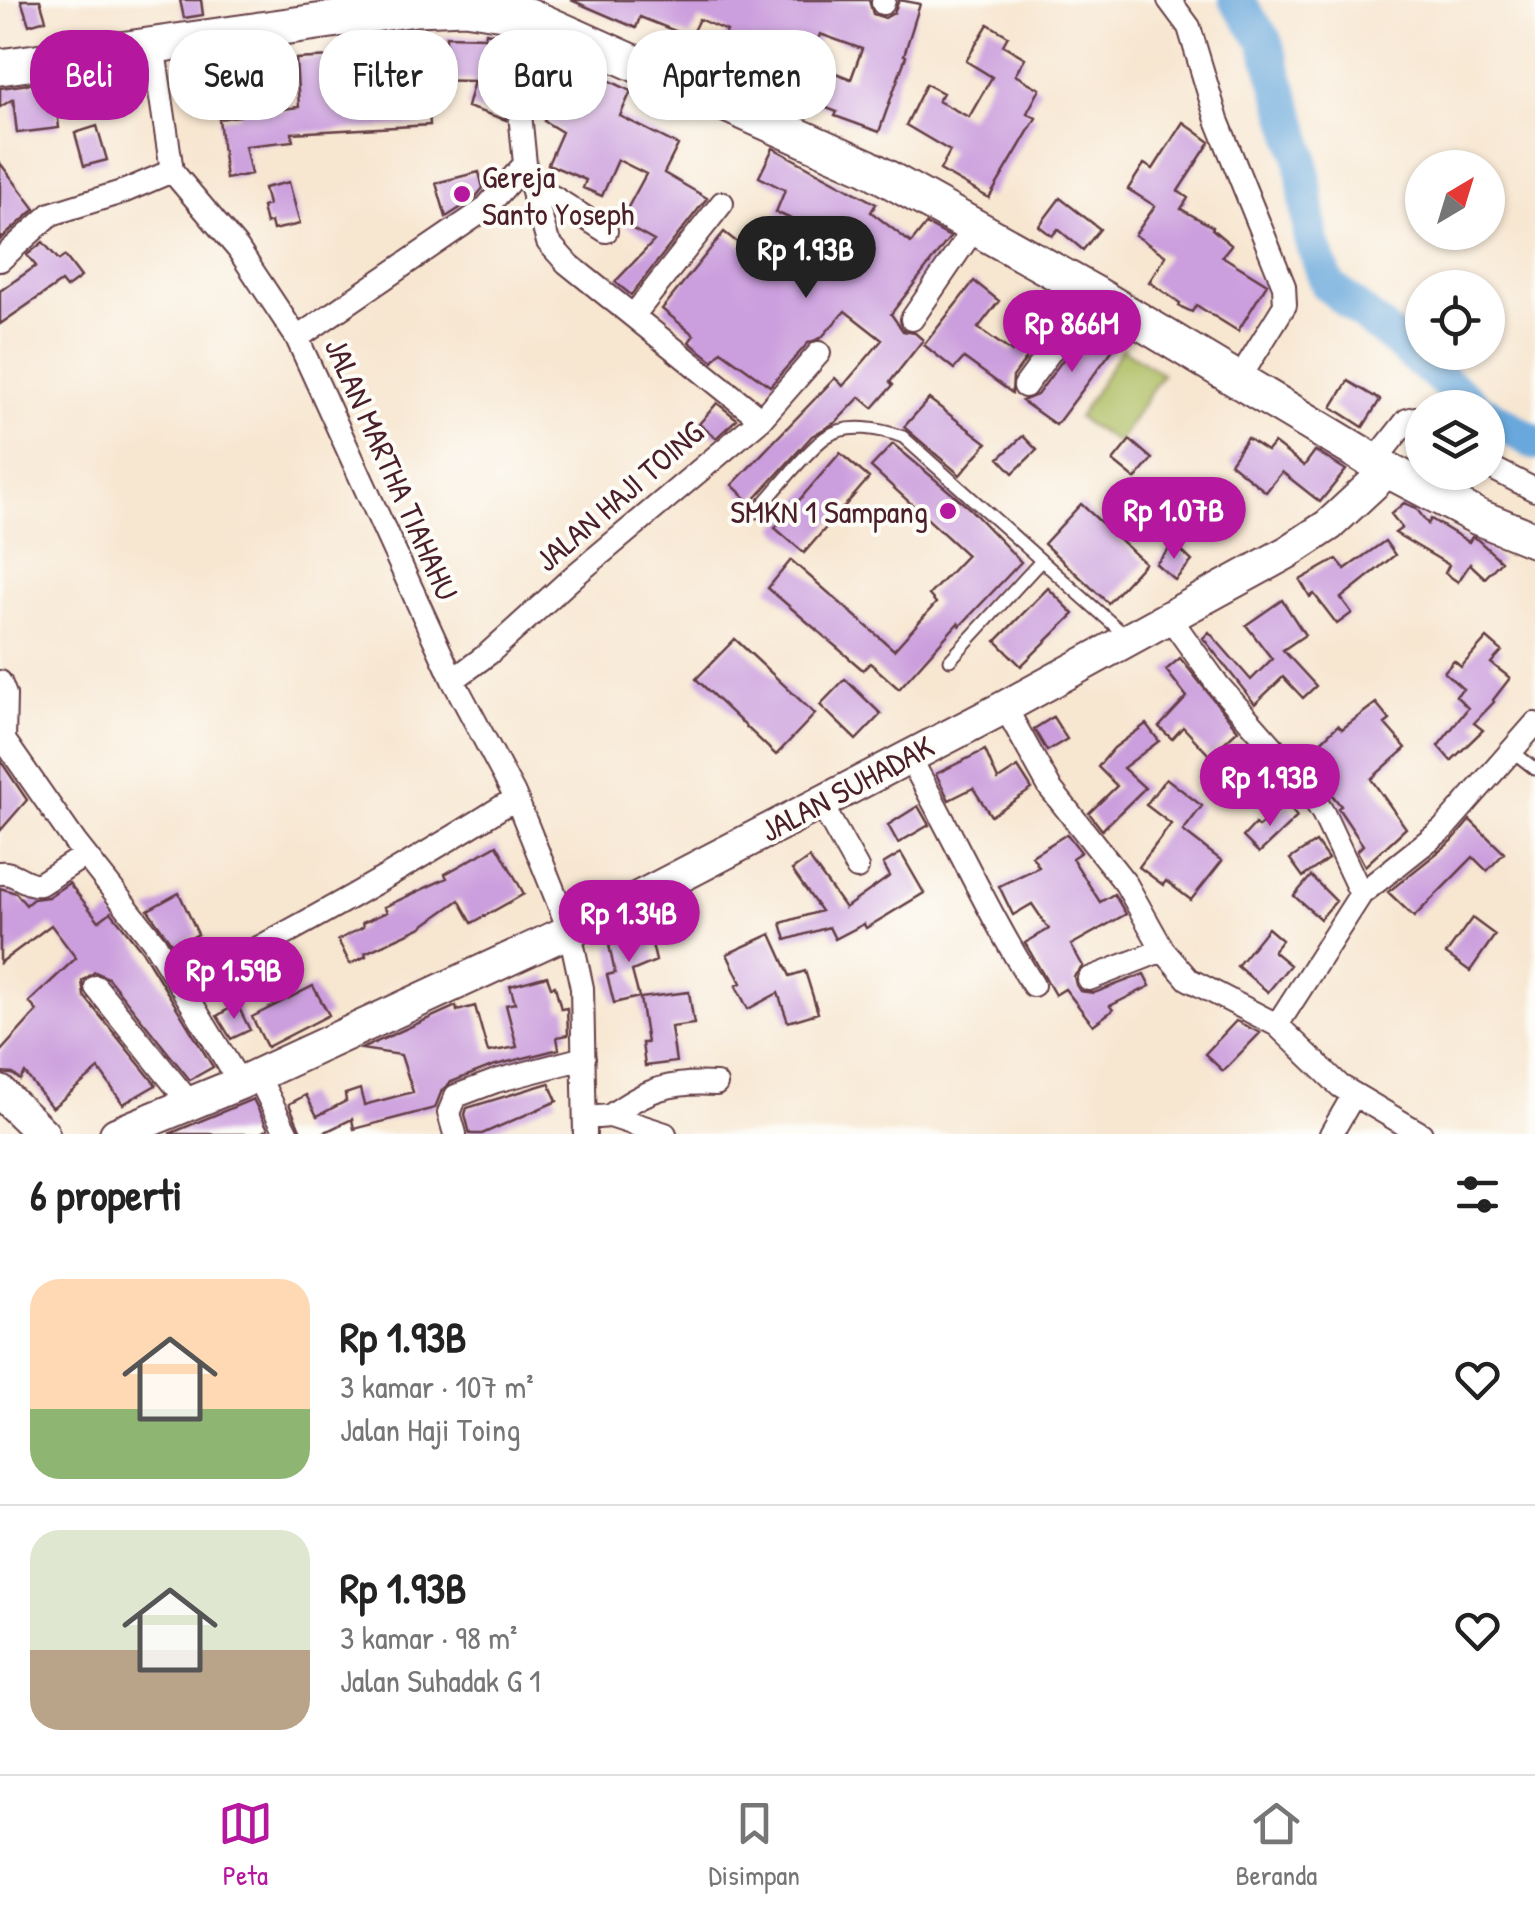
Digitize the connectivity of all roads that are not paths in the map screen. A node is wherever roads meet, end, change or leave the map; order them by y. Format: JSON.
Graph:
{"nodes":[{"id":1,"x":1168,"y":0,"type":"edge"},
{"id":2,"x":456,"y":3,"type":"edge"},
{"id":3,"x":529,"y":16,"type":"junction"},
{"id":4,"x":153,"y":44,"type":"junction"},
{"id":5,"x":0,"y":67,"type":"edge"},
{"id":6,"x":525,"y":164,"type":"junction"},
{"id":7,"x":172,"y":171,"type":"junction"},
{"id":8,"x":534,"y":197,"type":"junction"},
{"id":9,"x":722,"y":202,"type":"dead end"},
{"id":10,"x":975,"y":227,"type":"junction"},
{"id":11,"x":606,"y":231,"type":"dead end"},
{"id":12,"x":0,"y":260,"type":"edge"},
{"id":13,"x":1093,"y":293,"type":"junction"},
{"id":14,"x":633,"y":316,"type":"junction"},
{"id":15,"x":912,"y":319,"type":"dead end"},
{"id":16,"x":297,"y":338,"type":"junction"},
{"id":17,"x":819,"y":353,"type":"dead end"},
{"id":18,"x":1239,"y":379,"type":"junction"},
{"id":19,"x":1025,"y":386,"type":"dead end"},
{"id":20,"x":761,"y":418,"type":"junction"},
{"id":21,"x":1405,"y":424,"type":"edge"},
{"id":22,"x":1381,"y":466,"type":"junction"},
{"id":23,"x":1505,"y":475,"type":"edge"},
{"id":24,"x":1535,"y":490,"type":"edge"},
{"id":25,"x":756,"y":512,"type":"dead end"},
{"id":26,"x":1535,"y":540,"type":"edge"},
{"id":27,"x":1041,"y":561,"type":"junction"},
{"id":28,"x":1170,"y":618,"type":"junction"},
{"id":29,"x":1130,"y":639,"type":"junction"},
{"id":30,"x":950,"y":660,"type":"dead end"},
{"id":31,"x":453,"y":680,"type":"junction"},
{"id":32,"x":0,"y":682,"type":"edge"},
{"id":33,"x":1005,"y":707,"type":"junction"},
{"id":34,"x":1535,"y":724,"type":"edge"},
{"id":35,"x":1511,"y":750,"type":"junction"},
{"id":36,"x":909,"y":757,"type":"junction"},
{"id":37,"x":1535,"y":769,"type":"edge"},
{"id":38,"x":516,"y":798,"type":"junction"},
{"id":39,"x":820,"y":802,"type":"junction"},
{"id":40,"x":84,"y":855,"type":"junction"},
{"id":41,"x":856,"y":868,"type":"dead end"},
{"id":42,"x":0,"y":873,"type":"edge"},
{"id":43,"x":1361,"y":894,"type":"junction"},
{"id":44,"x":570,"y":932,"type":"junction"},
{"id":45,"x":1163,"y":950,"type":"junction"},
{"id":46,"x":1089,"y":980,"type":"dead end"},
{"id":47,"x":1033,"y":986,"type":"dead end"},
{"id":48,"x":96,"y":987,"type":"dead end"},
{"id":49,"x":182,"y":988,"type":"junction"},
{"id":50,"x":1277,"y":1026,"type":"junction"},
{"id":51,"x":584,"y":1058,"type":"junction"},
{"id":52,"x":248,"y":1079,"type":"junction"},
{"id":53,"x":716,"y":1084,"type":"dead end"},
{"id":54,"x":0,"y":1092,"type":"edge"},
{"id":55,"x":1354,"y":1096,"type":"junction"},
{"id":56,"x":189,"y":1102,"type":"junction"},
{"id":57,"x":610,"y":1116,"type":"junction"},
{"id":58,"x":581,"y":1129,"type":"edge"},
{"id":59,"x":43,"y":1134,"type":"edge"},
{"id":60,"x":116,"y":1134,"type":"edge"},
{"id":61,"x":288,"y":1134,"type":"edge"},
{"id":62,"x":455,"y":1134,"type":"edge"},
{"id":63,"x":665,"y":1134,"type":"edge"},
{"id":64,"x":1331,"y":1134,"type":"edge"},
{"id":65,"x":1421,"y":1134,"type":"edge"}],
"edges":[{"from":1,"to":18,"type":"street"},
{"from":2,"to":3,"type":"main road"},
{"from":2,"to":4,"type":"main road"},
{"from":3,"to":6,"type":"street"},
{"from":3,"to":10,"type":"main road"},
{"from":4,"to":5,"type":"main road"},
{"from":4,"to":7,"type":"street"},
{"from":6,"to":8,"type":"street"},
{"from":6,"to":16,"type":"street"},
{"from":7,"to":12,"type":"street"},
{"from":7,"to":16,"type":"street","name":"JALAN MARTHA TIAHAHU"},
{"from":8,"to":11,"type":"street"},
{"from":8,"to":14,"type":"street"},
{"from":9,"to":14,"type":"street"},
{"from":10,"to":13,"type":"main road"},
{"from":10,"to":15,"type":"street"},
{"from":13,"to":18,"type":"main road"},
{"from":13,"to":19,"type":"street"},
{"from":14,"to":20,"type":"street"},
{"from":16,"to":31,"type":"street","name":"JALAN MARTHA TIAHAHU"},
{"from":17,"to":20,"type":"street","name":"JALAN HAJI TOING"},
{"from":18,"to":22,"type":"main road"},
{"from":20,"to":31,"type":"street","name":"JALAN HAJI TOING"},
{"from":21,"to":22,"type":"street"},
{"from":22,"to":26,"type":"main road"},
{"from":22,"to":28,"type":"street","name":"JALAN SUHADAK"},
{"from":23,"to":24,"type":"street"},
{"from":25,"to":27,"type":"lane"},
{"from":27,"to":29,"type":"lane"},
{"from":27,"to":30,"type":"lane"},
{"from":28,"to":29,"type":"street","name":"JALAN SUHADAK"},
{"from":28,"to":43,"type":"street"},
{"from":29,"to":33,"type":"street","name":"JALAN SUHADAK"},
{"from":31,"to":38,"type":"street","name":"JALAN MARTHA TIAHAHU"},
{"from":32,"to":40,"type":"street"},
{"from":33,"to":36,"type":"street","name":"JALAN SUHADAK"},
{"from":33,"to":45,"type":"street"},
{"from":34,"to":35,"type":"street"},
{"from":35,"to":37,"type":"lane"},
{"from":35,"to":43,"type":"street"},
{"from":36,"to":39,"type":"street","name":"JALAN SUHADAK"},
{"from":36,"to":47,"type":"street"},
{"from":38,"to":44,"type":"street","name":"JALAN MARTHA TIAHAHU"},
{"from":38,"to":49,"type":"street"},
{"from":39,"to":41,"type":"street"},
{"from":39,"to":44,"type":"street","name":"JALAN SUHADAK"},
{"from":40,"to":42,"type":"street"},
{"from":40,"to":49,"type":"street"},
{"from":43,"to":50,"type":"street"},
{"from":44,"to":51,"type":"street","name":"JALAN MARTHA TIAHAHU"},
{"from":44,"to":52,"type":"street","name":"JALAN SUHADAK"},
{"from":45,"to":46,"type":"street"},
{"from":45,"to":50,"type":"street"},
{"from":48,"to":56,"type":"street"},
{"from":49,"to":52,"type":"street"},
{"from":50,"to":55,"type":"street"},
{"from":51,"to":58,"type":"street","name":"JALAN MARTHA TIAHAHU"},
{"from":51,"to":62,"type":"street"},
{"from":52,"to":56,"type":"street","name":"JALAN SUHADAK"},
{"from":52,"to":61,"type":"street"},
{"from":53,"to":57,"type":"street"},
{"from":54,"to":59,"type":"street"},
{"from":55,"to":64,"type":"street"},
{"from":55,"to":65,"type":"street"},
{"from":56,"to":60,"type":"street","name":"JALAN SUHADAK"},
{"from":57,"to":58,"type":"street"},
{"from":57,"to":63,"type":"street"}]}
